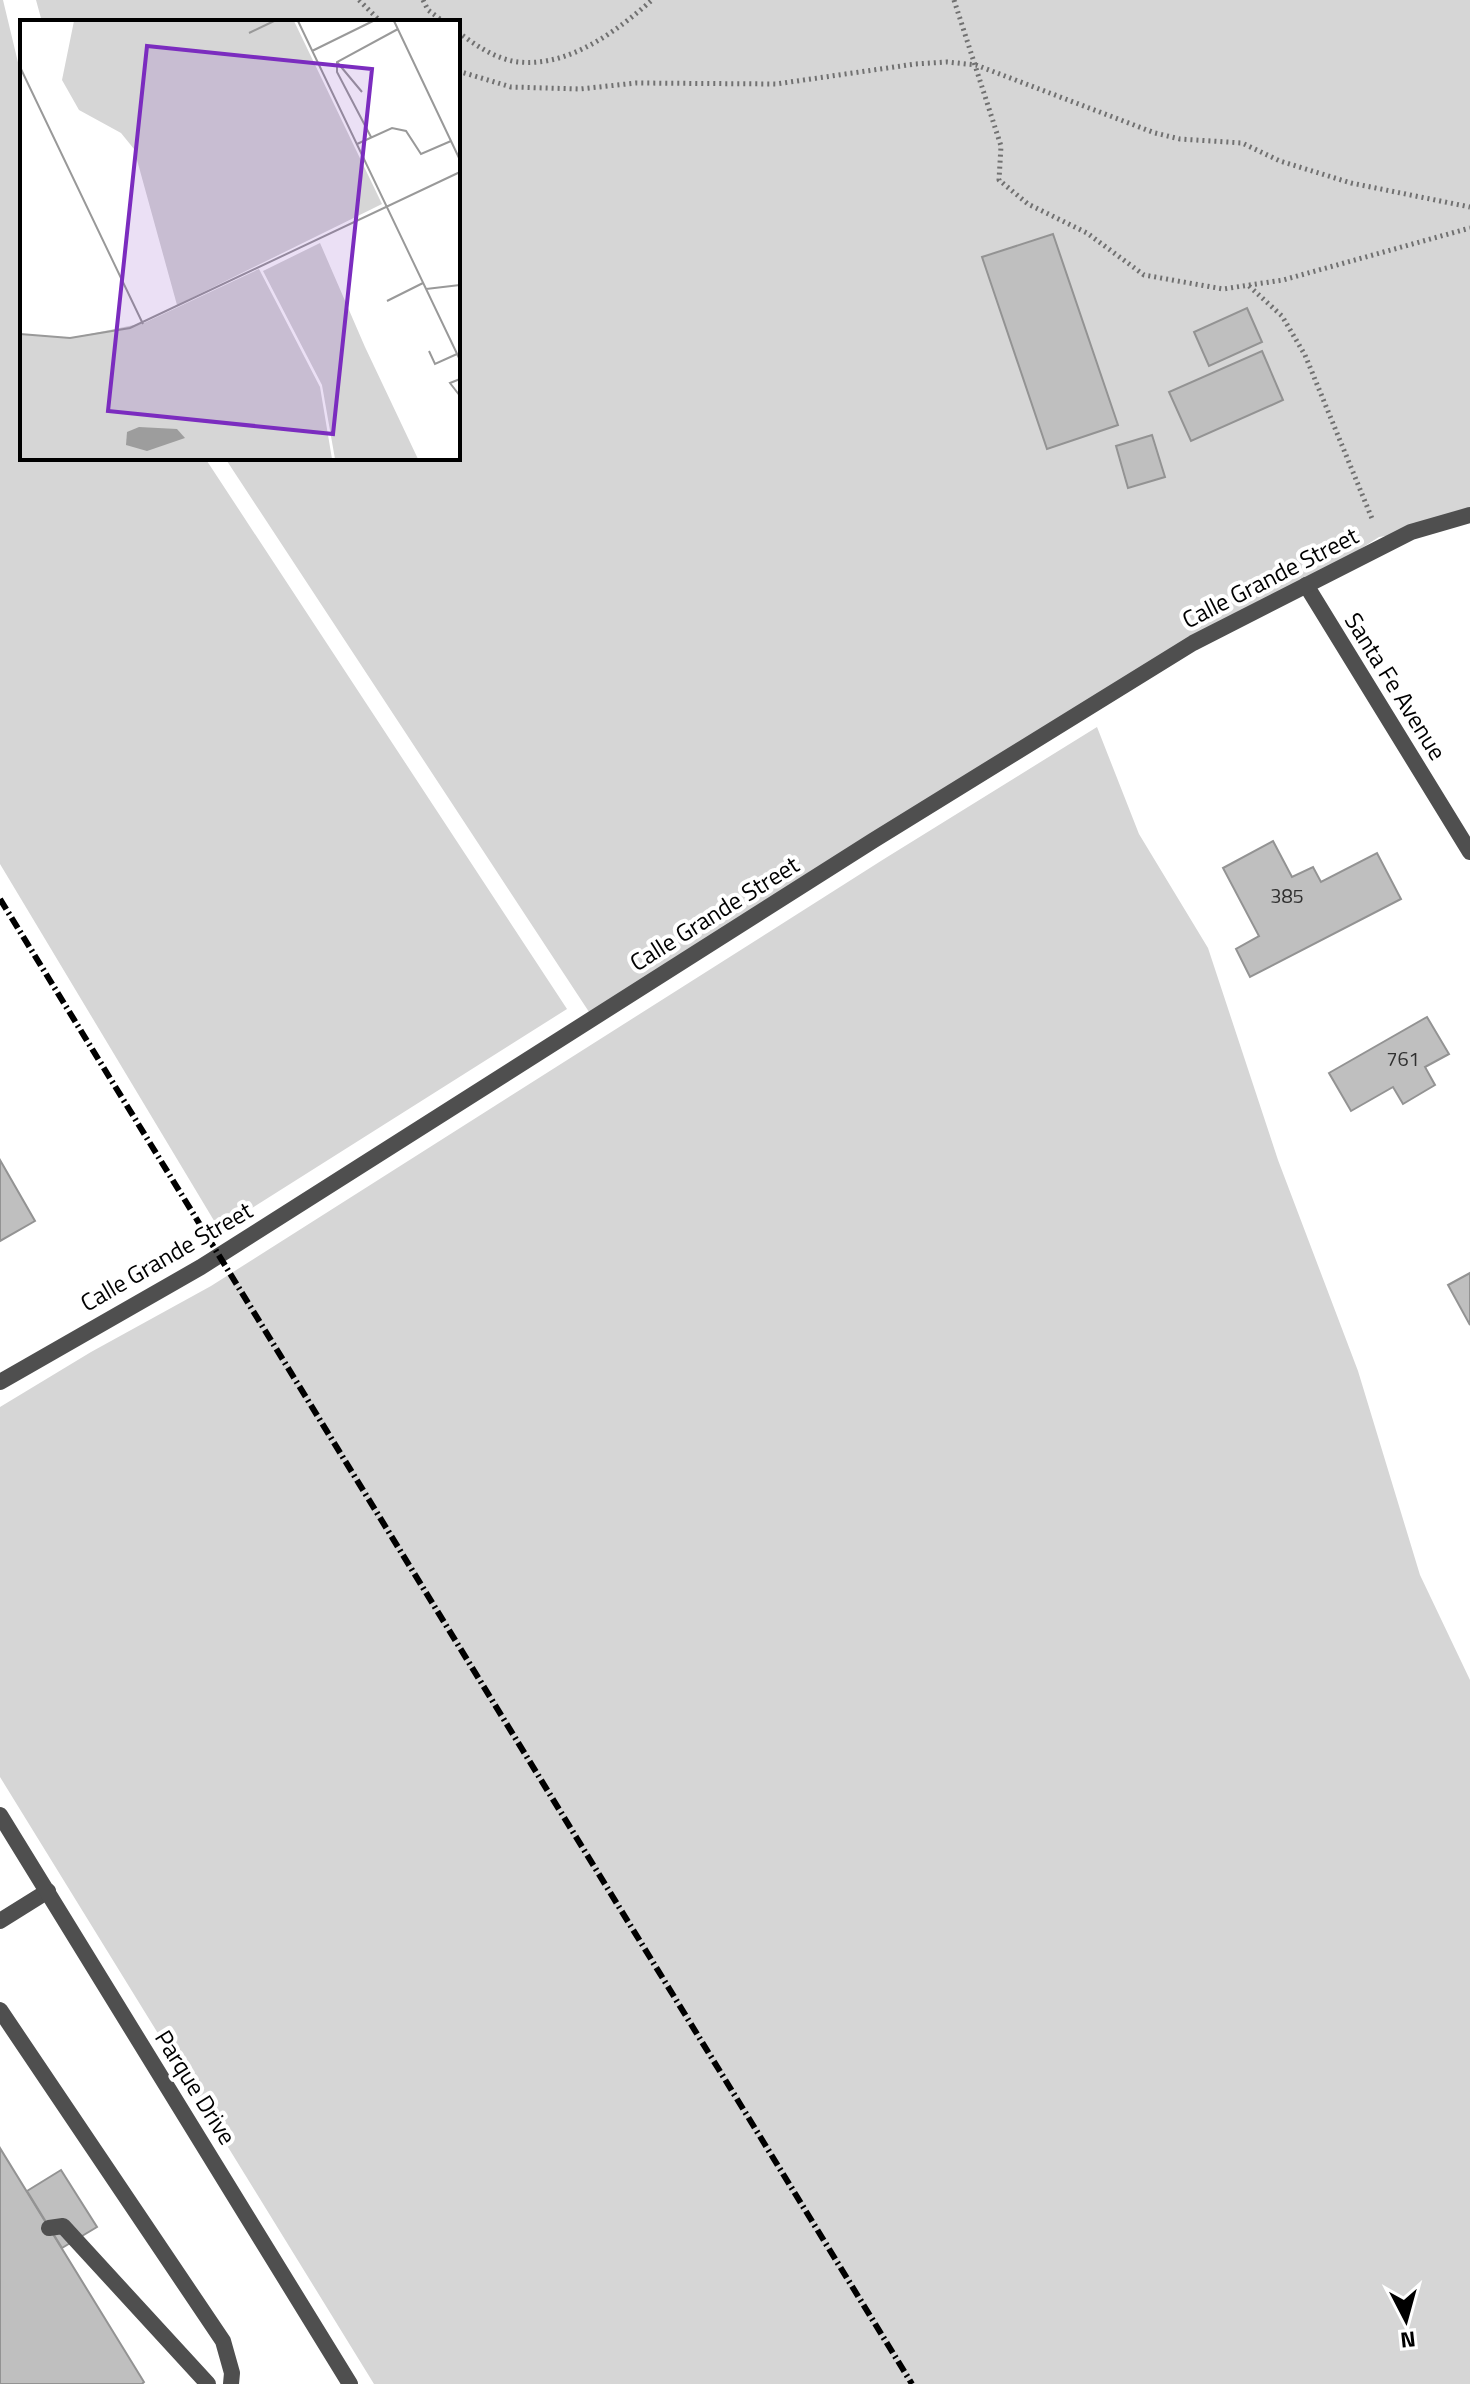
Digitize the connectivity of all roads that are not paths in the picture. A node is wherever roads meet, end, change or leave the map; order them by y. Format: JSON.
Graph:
{"nodes":[{"id":1,"x":1470,"y":515,"type":"edge"},
{"id":2,"x":1306,"y":585,"type":"junction"},
{"id":3,"x":1470,"y":852,"type":"edge"},
{"id":4,"x":0,"y":1382,"type":"edge"},
{"id":5,"x":0,"y":1815,"type":"edge"},
{"id":6,"x":48,"y":1891,"type":"junction"},
{"id":7,"x":0,"y":1921,"type":"edge"},
{"id":8,"x":0,"y":2010,"type":"edge"},
{"id":9,"x":49,"y":2228,"type":"dead end"},
{"id":10,"x":208,"y":2384,"type":"edge"},
{"id":11,"x":231,"y":2384,"type":"edge"},
{"id":12,"x":350,"y":2384,"type":"edge"}],
"edges":[{"from":1,"to":2,"type":"street","name":"Calle Grande Street"},
{"from":2,"to":3,"type":"street","name":"Santa Fe Avenue"},
{"from":2,"to":4,"type":"street","name":"Calle Grande Street"},
{"from":5,"to":6,"type":"street","name":"Parque Drive"},
{"from":6,"to":7,"type":"street"},
{"from":6,"to":12,"type":"street","name":"Parque Drive"},
{"from":8,"to":11,"type":"street"},
{"from":9,"to":10,"type":"street"}]}
